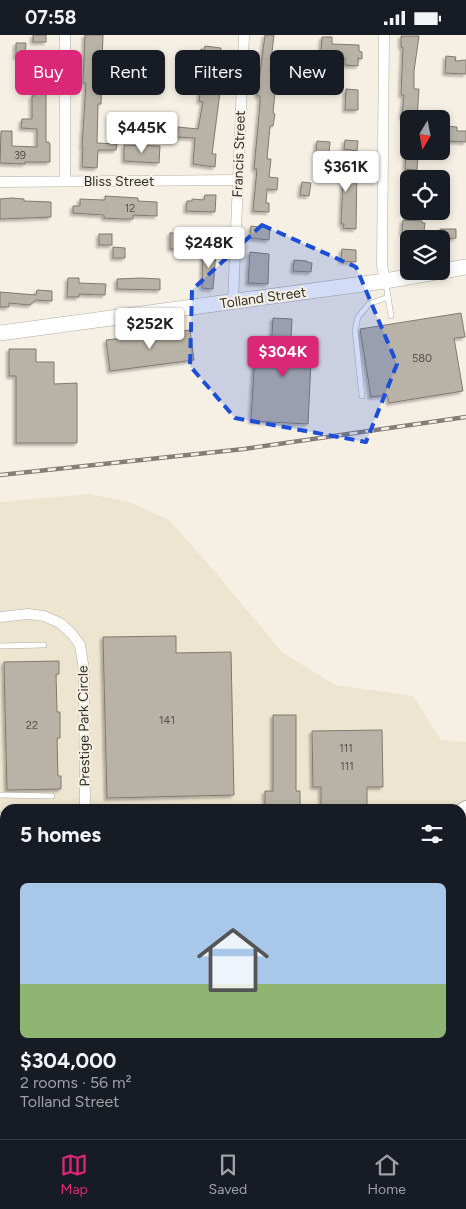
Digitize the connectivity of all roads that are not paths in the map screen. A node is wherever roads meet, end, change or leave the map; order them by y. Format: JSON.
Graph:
{"nodes":[{"id":1,"x":65,"y":35,"type":"edge"},
{"id":2,"x":244,"y":35,"type":"edge"},
{"id":3,"x":384,"y":35,"type":"edge"},
{"id":4,"x":238,"y":180,"type":"junction"},
{"id":5,"x":65,"y":181,"type":"junction"},
{"id":6,"x":0,"y":182,"type":"edge"},
{"id":7,"x":466,"y":267,"type":"edge"},
{"id":8,"x":385,"y":281,"type":"junction"},
{"id":9,"x":388,"y":297,"type":"junction"},
{"id":10,"x":233,"y":302,"type":"junction"},
{"id":11,"x":391,"y":316,"type":"dead end"},
{"id":12,"x":0,"y":333,"type":"edge"},
{"id":13,"x":362,"y":396,"type":"dead end"},
{"id":14,"x":0,"y":617,"type":"edge"},
{"id":15,"x":44,"y":645,"type":"dead end"},
{"id":16,"x":0,"y":646,"type":"edge"},
{"id":17,"x":0,"y":795,"type":"edge"},
{"id":18,"x":52,"y":796,"type":"dead end"},
{"id":19,"x":86,"y":804,"type":"edge"}],
"edges":[{"from":1,"to":5,"type":"street"},
{"from":2,"to":4,"type":"street","name":"Francis Street"},
{"from":3,"to":8,"type":"street"},
{"from":4,"to":5,"type":"street","name":"Bliss Street"},
{"from":4,"to":10,"type":"street","name":"Francis Street"},
{"from":5,"to":6,"type":"street","name":"Bliss Street"},
{"from":7,"to":8,"type":"main road","name":"Tolland Street"},
{"from":8,"to":9,"type":"lane"},
{"from":8,"to":10,"type":"main road","name":"Tolland Street"},
{"from":9,"to":11,"type":"lane"},
{"from":9,"to":13,"type":"lane"},
{"from":10,"to":12,"type":"main road","name":"Tolland Street"},
{"from":14,"to":19,"type":"street","name":"Prestige Park Circle"},
{"from":15,"to":16,"type":"lane"},
{"from":17,"to":18,"type":"lane"}]}
